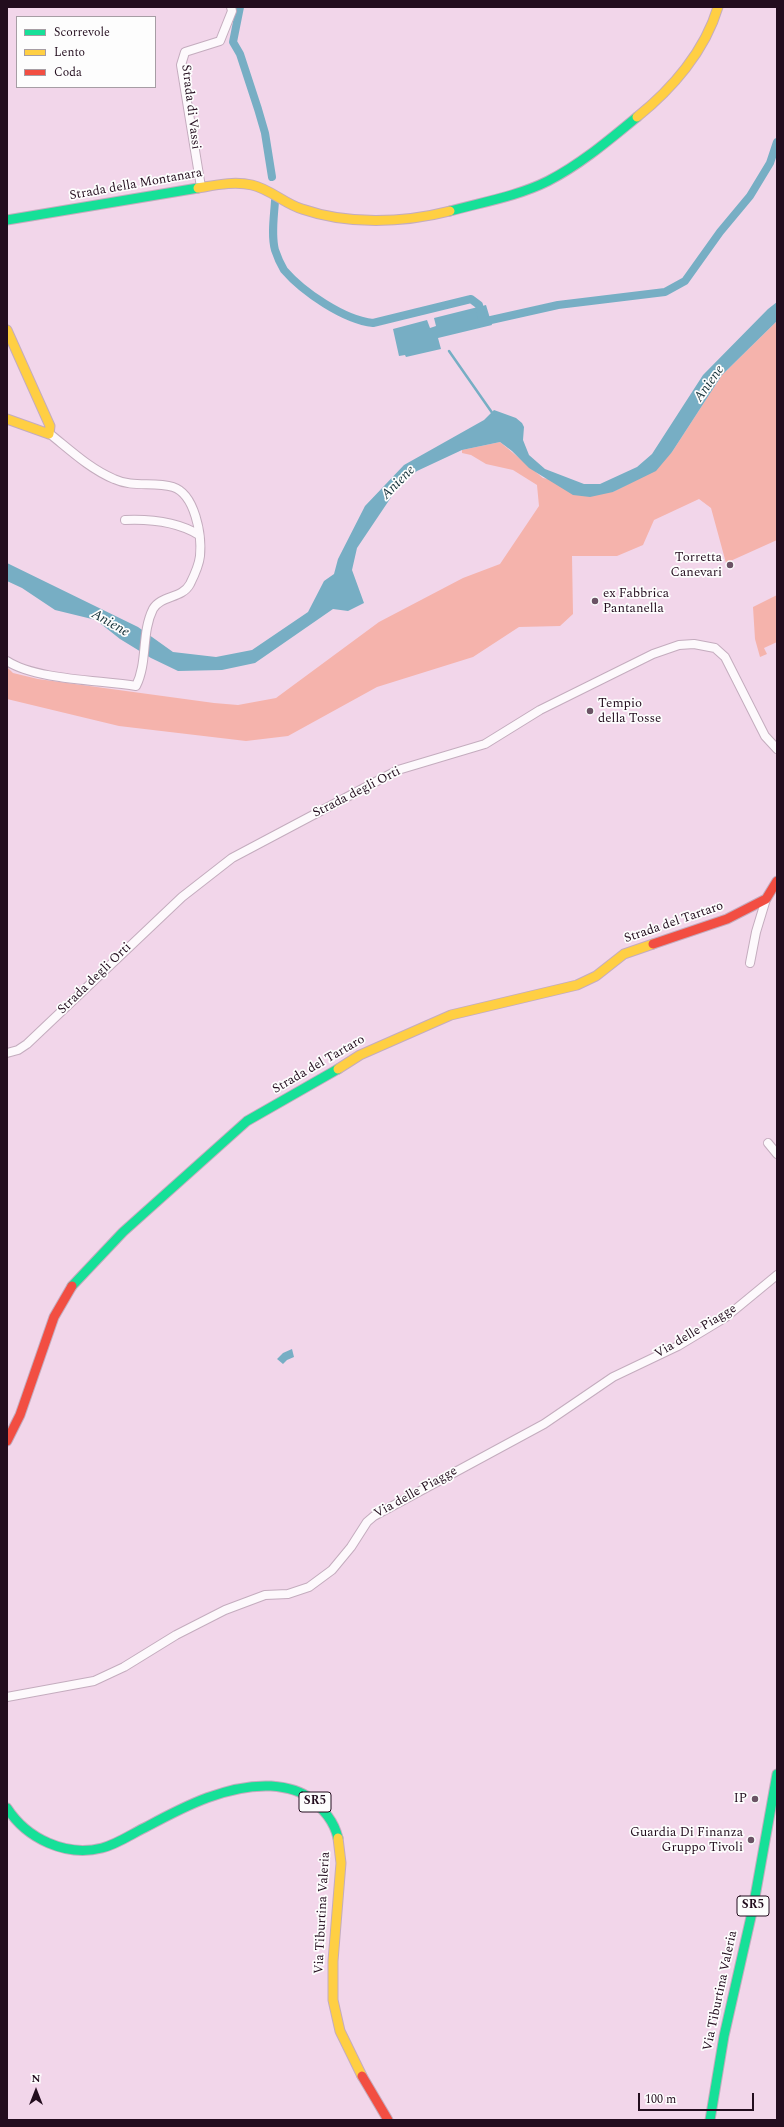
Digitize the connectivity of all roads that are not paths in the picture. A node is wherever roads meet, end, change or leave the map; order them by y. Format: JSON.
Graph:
{"nodes":[{"id":1,"x":231,"y":7,"type":"edge"},
{"id":2,"x":718,"y":7,"type":"edge"},
{"id":3,"x":201,"y":187,"type":"junction"},
{"id":4,"x":7,"y":220,"type":"edge"},
{"id":5,"x":7,"y":330,"type":"edge"},
{"id":6,"x":7,"y":419,"type":"edge"},
{"id":7,"x":50,"y":434,"type":"junction"},
{"id":8,"x":125,"y":520,"type":"dead end"},
{"id":9,"x":198,"y":535,"type":"junction"},
{"id":10,"x":7,"y":661,"type":"edge"},
{"id":11,"x":777,"y":749,"type":"edge"},
{"id":12,"x":777,"y":881,"type":"edge"},
{"id":13,"x":766,"y":899,"type":"junction"},
{"id":14,"x":750,"y":963,"type":"dead end"},
{"id":15,"x":7,"y":1053,"type":"edge"},
{"id":16,"x":768,"y":1143,"type":"dead end"},
{"id":17,"x":777,"y":1154,"type":"edge"},
{"id":18,"x":777,"y":1275,"type":"edge"},
{"id":19,"x":7,"y":1441,"type":"edge"},
{"id":20,"x":7,"y":1697,"type":"edge"},
{"id":21,"x":777,"y":1774,"type":"edge"},
{"id":22,"x":7,"y":1808,"type":"edge"},
{"id":23,"x":388,"y":2120,"type":"edge"},
{"id":24,"x":710,"y":2120,"type":"edge"}],
"edges":[{"from":1,"to":3,"type":"street","name":"Strada di Vassi"},
{"from":2,"to":3,"type":"street","name":"Strada della Montanara"},
{"from":3,"to":4,"type":"street","name":"Strada della Montanara"},
{"from":5,"to":7,"type":"street"},
{"from":6,"to":7,"type":"street"},
{"from":7,"to":9,"type":"street"},
{"from":8,"to":9,"type":"street"},
{"from":9,"to":10,"type":"street"},
{"from":11,"to":15,"type":"street","name":"Strada degli Orti"},
{"from":12,"to":13,"type":"street"},
{"from":13,"to":14,"type":"street"},
{"from":13,"to":19,"type":"street","name":"Strada del Tartaro"},
{"from":16,"to":17,"type":"street"},
{"from":18,"to":20,"type":"street","name":"Via delle Piagge"},
{"from":21,"to":24,"type":"street","name":"Via Tiburtina Valeria","number":"SR5"},
{"from":22,"to":23,"type":"street","name":"Via Tiburtina Valeria","number":"SR5"}]}
